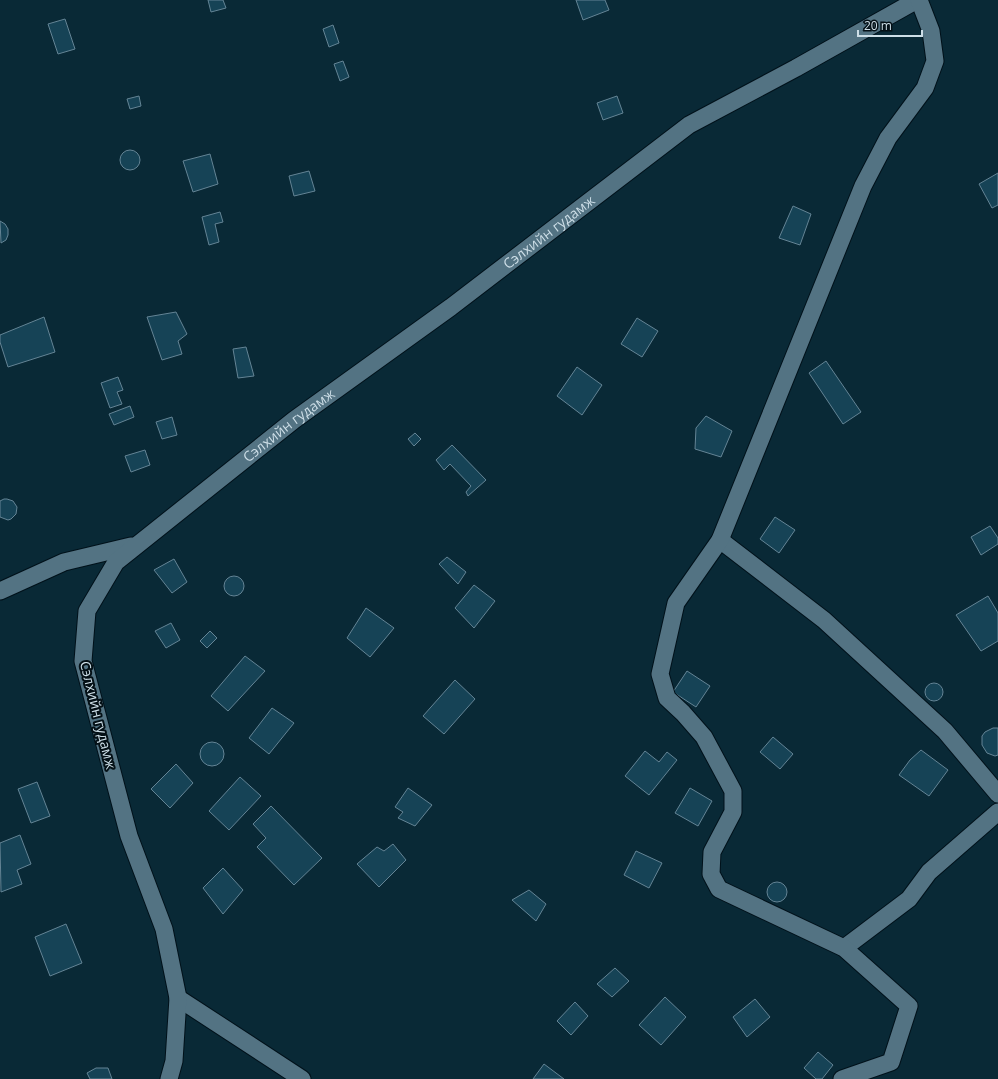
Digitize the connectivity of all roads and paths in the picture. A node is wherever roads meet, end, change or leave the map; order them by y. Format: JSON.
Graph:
{"nodes":[{"id":1,"x":918,"y":0,"type":"edge"},
{"id":2,"x":720,"y":540,"type":"junction"},
{"id":3,"x":139,"y":543,"type":"junction"},
{"id":4,"x":0,"y":591,"type":"edge"},
{"id":5,"x":998,"y":794,"type":"edge"},
{"id":6,"x":998,"y":812,"type":"edge"},
{"id":7,"x":844,"y":948,"type":"junction"},
{"id":8,"x":178,"y":998,"type":"junction"},
{"id":9,"x":169,"y":1079,"type":"edge"},
{"id":10,"x":302,"y":1079,"type":"edge"},
{"id":11,"x":842,"y":1079,"type":"edge"}],
"edges":[{"from":1,"to":2,"type":"street"},
{"from":1,"to":3,"type":"street","name":"Сэлхийн гудамж"},
{"from":2,"to":5,"type":"street"},
{"from":2,"to":7,"type":"street"},
{"from":3,"to":4,"type":"street"},
{"from":3,"to":8,"type":"street","name":"Сэлхийн гудамж"},
{"from":6,"to":7,"type":"street"},
{"from":7,"to":11,"type":"street"},
{"from":8,"to":9,"type":"street","name":"Сэлхийн гудамж"},
{"from":8,"to":10,"type":"street"}]}
